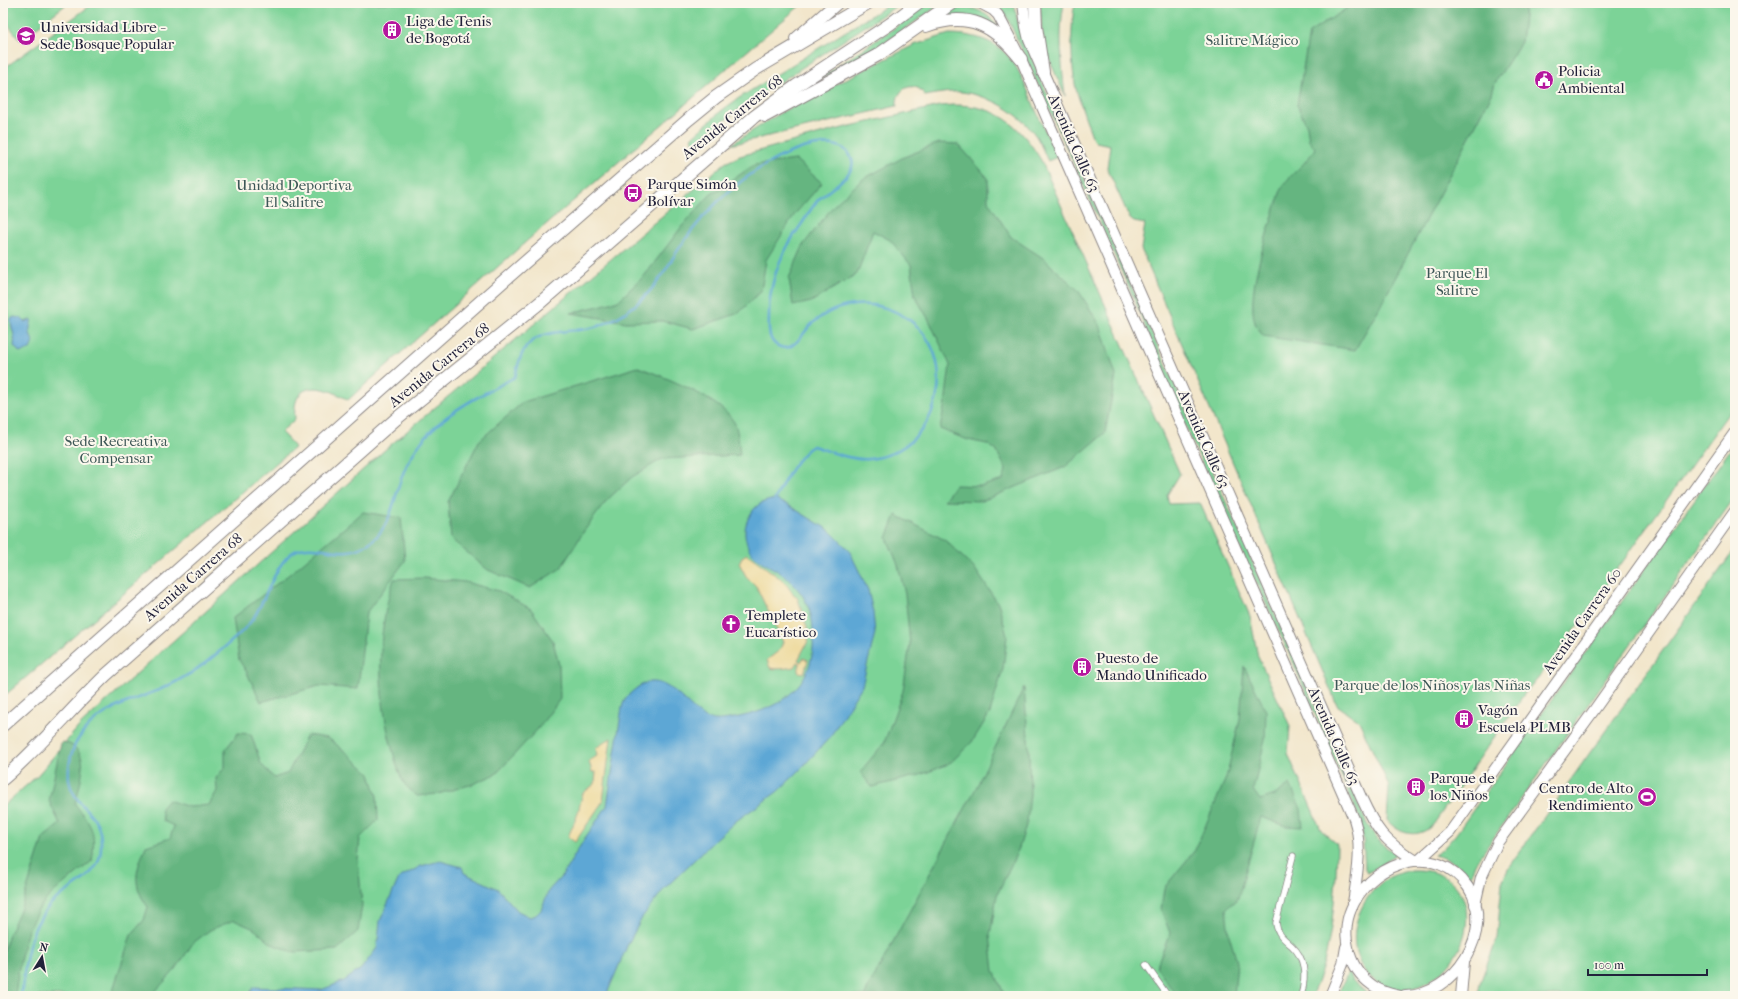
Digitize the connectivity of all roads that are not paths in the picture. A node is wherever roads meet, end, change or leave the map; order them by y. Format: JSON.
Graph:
{"nodes":[{"id":1,"x":837,"y":3,"type":"edge"},
{"id":2,"x":868,"y":3,"type":"edge"},
{"id":3,"x":918,"y":3,"type":"edge"},
{"id":4,"x":952,"y":3,"type":"edge"},
{"id":5,"x":980,"y":3,"type":"edge"},
{"id":6,"x":1023,"y":3,"type":"edge"},
{"id":7,"x":1035,"y":3,"type":"edge"},
{"id":8,"x":913,"y":30,"type":"junction"},
{"id":9,"x":778,"y":55,"type":"junction"},
{"id":10,"x":1021,"y":59,"type":"junction"},
{"id":11,"x":1043,"y":72,"type":"junction"},
{"id":12,"x":738,"y":131,"type":"junction"},
{"id":13,"x":1168,"y":356,"type":"junction"},
{"id":14,"x":1154,"y":362,"type":"junction"},
{"id":15,"x":1735,"y":432,"type":"edge"},
{"id":16,"x":1735,"y":511,"type":"edge"},
{"id":17,"x":3,"y":725,"type":"edge"},
{"id":18,"x":3,"y":779,"type":"edge"},
{"id":19,"x":1293,"y":856,"type":"dead end"},
{"id":20,"x":1417,"y":860,"type":"junction"},
{"id":21,"x":1353,"y":904,"type":"junction"},
{"id":22,"x":1475,"y":905,"type":"junction"},
{"id":23,"x":1347,"y":941,"type":"junction"},
{"id":24,"x":1464,"y":962,"type":"junction"},
{"id":25,"x":1146,"y":965,"type":"dead end"},
{"id":26,"x":1168,"y":996,"type":"edge"},
{"id":27,"x":1301,"y":996,"type":"edge"},
{"id":28,"x":1330,"y":996,"type":"edge"},
{"id":29,"x":1400,"y":996,"type":"edge"},
{"id":30,"x":1405,"y":996,"type":"edge"},
{"id":31,"x":1461,"y":996,"type":"edge"}],
"edges":[{"from":1,"to":9,"type":"main road"},
{"from":2,"to":9,"type":"main road","name":"Avenida Carrera 68"},
{"from":3,"to":12,"type":"main road","name":"Avenida Carrera 68"},
{"from":4,"to":8,"type":"main road"},
{"from":5,"to":10,"type":"main road","name":"Avenida Calle 63"},
{"from":6,"to":11,"type":"main road","name":"Avenida Calle 63"},
{"from":7,"to":11,"type":"main road"},
{"from":8,"to":10,"type":"main road"},
{"from":8,"to":12,"type":"main road"},
{"from":9,"to":17,"type":"main road","name":"Avenida Carrera 68"},
{"from":10,"to":14,"type":"main road","name":"Avenida Calle 63"},
{"from":11,"to":13,"type":"main road","name":"Avenida Calle 63"},
{"from":12,"to":18,"type":"main road","name":"Avenida Carrera 68"},
{"from":13,"to":14,"type":"main road"},
{"from":13,"to":20,"type":"main road","name":"Avenida Calle 63"},
{"from":14,"to":21,"type":"main road","name":"Avenida Calle 63"},
{"from":15,"to":20,"type":"main road","name":"Avenida Carrera 60"},
{"from":16,"to":22,"type":"main road"},
{"from":19,"to":27,"type":"street"},
{"from":20,"to":21,"type":"main road"},
{"from":20,"to":22,"type":"main road"},
{"from":21,"to":23,"type":"main road","name":"Avenida Calle 63"},
{"from":22,"to":24,"type":"main road"},
{"from":23,"to":28,"type":"main road"},
{"from":23,"to":29,"type":"main road"},
{"from":24,"to":30,"type":"main road"},
{"from":24,"to":31,"type":"main road"},
{"from":25,"to":26,"type":"street"}]}
